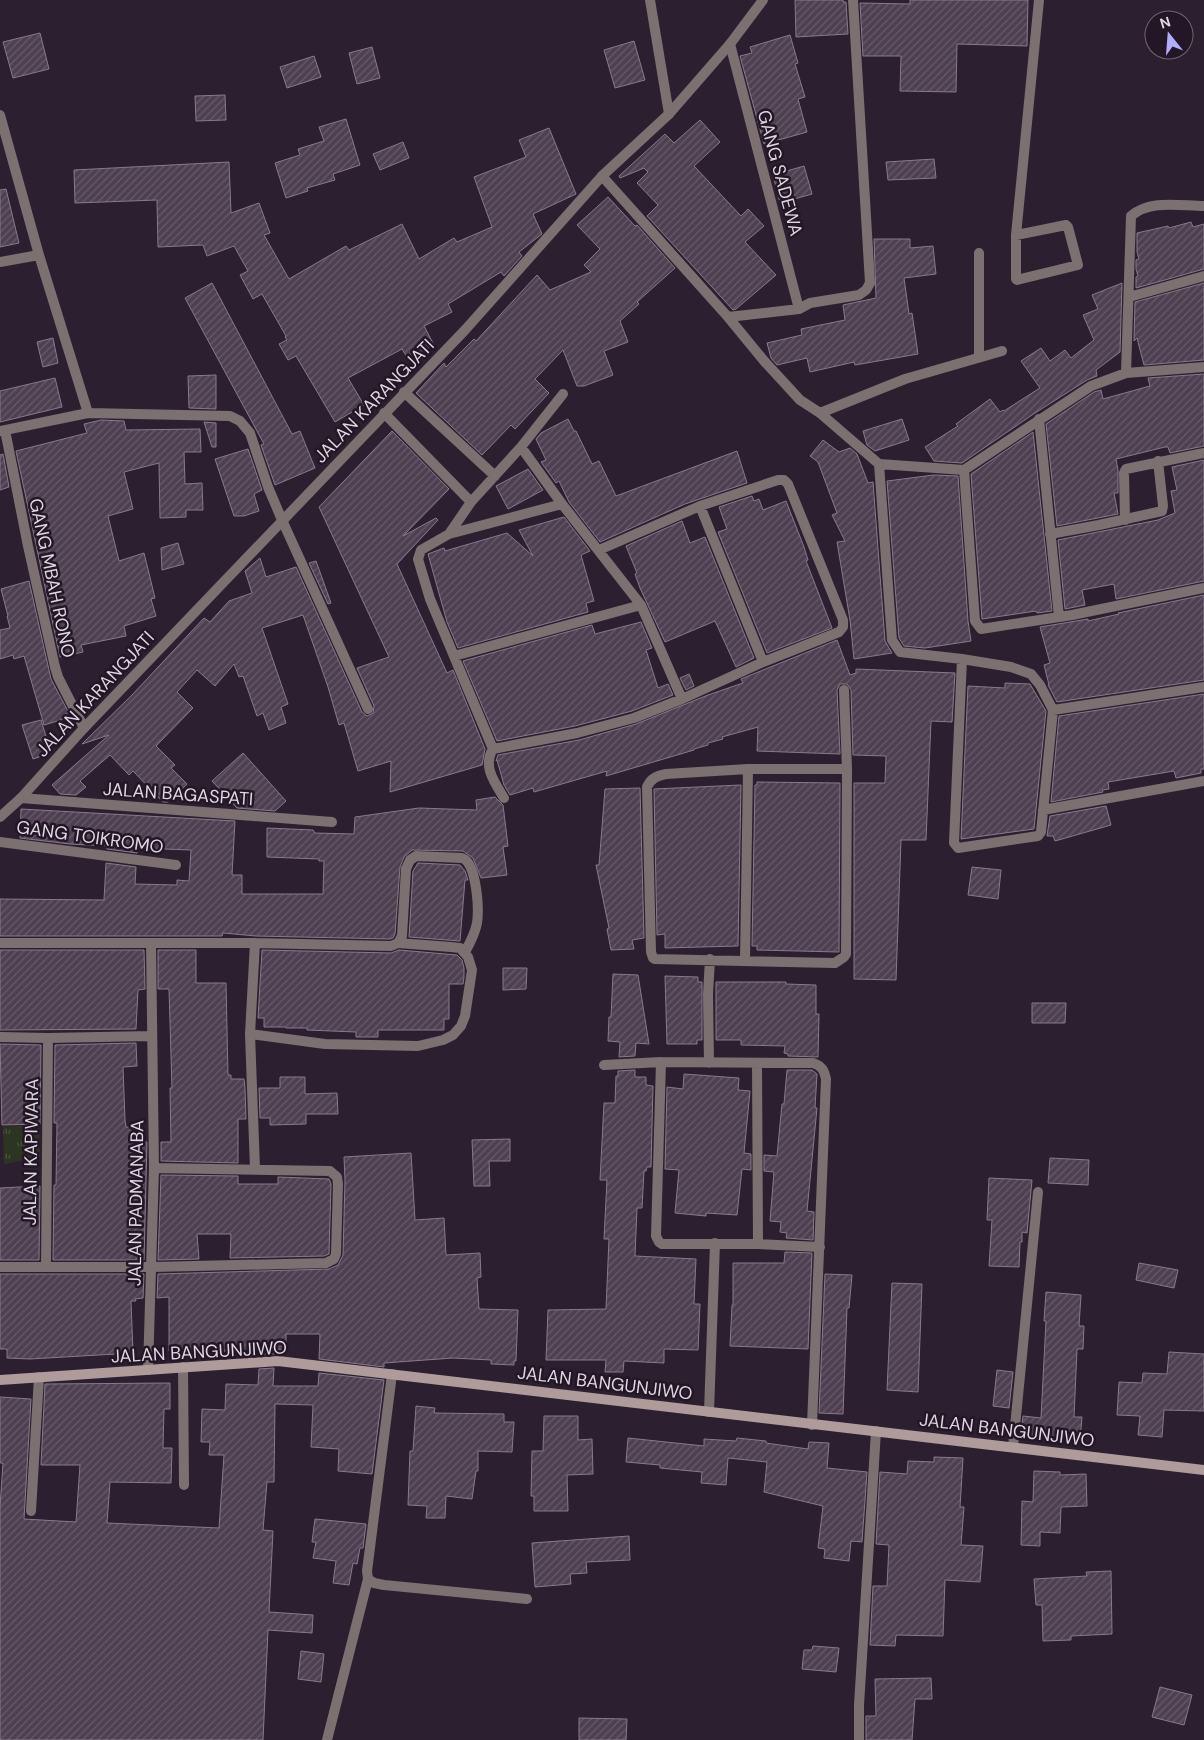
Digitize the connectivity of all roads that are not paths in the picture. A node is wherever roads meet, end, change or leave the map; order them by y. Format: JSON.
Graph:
{"nodes":[{"id":1,"x":650,"y":0,"type":"edge"},
{"id":2,"x":763,"y":0,"type":"edge"},
{"id":3,"x":853,"y":0,"type":"edge"},
{"id":4,"x":1039,"y":0,"type":"edge"},
{"id":5,"x":730,"y":44,"type":"junction"},
{"id":6,"x":669,"y":114,"type":"junction"},
{"id":7,"x":0,"y":115,"type":"edge"},
{"id":8,"x":602,"y":176,"type":"junction"},
{"id":9,"x":1204,"y":206,"type":"edge"},
{"id":10,"x":1016,"y":236,"type":"junction"},
{"id":11,"x":979,"y":253,"type":"dead end"},
{"id":12,"x":39,"y":256,"type":"junction"},
{"id":13,"x":0,"y":262,"type":"edge"},
{"id":14,"x":1204,"y":276,"type":"edge"},
{"id":15,"x":1129,"y":297,"type":"junction"},
{"id":16,"x":799,"y":309,"type":"junction"},
{"id":17,"x":728,"y":317,"type":"junction"},
{"id":18,"x":1002,"y":351,"type":"dead end"},
{"id":19,"x":979,"y":357,"type":"junction"},
{"id":20,"x":1204,"y":367,"type":"edge"},
{"id":21,"x":1126,"y":373,"type":"junction"},
{"id":22,"x":404,"y":392,"type":"junction"},
{"id":23,"x":563,"y":394,"type":"dead end"},
{"id":24,"x":88,"y":413,"type":"junction"},
{"id":25,"x":384,"y":413,"type":"junction"},
{"id":26,"x":820,"y":413,"type":"junction"},
{"id":27,"x":1039,"y":419,"type":"junction"},
{"id":28,"x":2,"y":430,"type":"edge"},
{"id":29,"x":520,"y":447,"type":"junction"},
{"id":30,"x":1204,"y":453,"type":"edge"},
{"id":31,"x":1158,"y":462,"type":"junction"},
{"id":32,"x":879,"y":464,"type":"junction"},
{"id":33,"x":964,"y":470,"type":"junction"},
{"id":34,"x":495,"y":476,"type":"junction"},
{"id":35,"x":471,"y":502,"type":"junction"},
{"id":36,"x":562,"y":504,"type":"junction"},
{"id":37,"x":700,"y":506,"type":"junction"},
{"id":38,"x":282,"y":520,"type":"junction"},
{"id":39,"x":1125,"y":520,"type":"junction"},
{"id":40,"x":448,"y":534,"type":"junction"},
{"id":41,"x":1050,"y":534,"type":"junction"},
{"id":42,"x":598,"y":550,"type":"junction"},
{"id":43,"x":1204,"y":588,"type":"edge"},
{"id":44,"x":642,"y":605,"type":"junction"},
{"id":45,"x":1059,"y":616,"type":"junction"},
{"id":46,"x":454,"y":656,"type":"junction"},
{"id":47,"x":962,"y":659,"type":"junction"},
{"id":48,"x":763,"y":662,"type":"junction"},
{"id":49,"x":1204,"y":687,"type":"edge"},
{"id":50,"x":844,"y":690,"type":"dead end"},
{"id":51,"x":682,"y":699,"type":"junction"},
{"id":52,"x":368,"y":709,"type":"dead end"},
{"id":53,"x":1054,"y":710,"type":"junction"},
{"id":54,"x":84,"y":728,"type":"junction"},
{"id":55,"x":493,"y":749,"type":"junction"},
{"id":56,"x":748,"y":769,"type":"junction"},
{"id":57,"x":847,"y":769,"type":"junction"},
{"id":58,"x":1204,"y":781,"type":"edge"},
{"id":59,"x":21,"y":798,"type":"junction"},
{"id":60,"x":504,"y":798,"type":"dead end"},
{"id":61,"x":1043,"y":810,"type":"junction"},
{"id":62,"x":0,"y":817,"type":"edge"},
{"id":63,"x":332,"y":822,"type":"dead end"},
{"id":64,"x":0,"y":842,"type":"edge"},
{"id":65,"x":176,"y":865,"type":"dead end"},
{"id":66,"x":0,"y":943,"type":"edge"},
{"id":67,"x":151,"y":943,"type":"junction"},
{"id":68,"x":255,"y":943,"type":"junction"},
{"id":69,"x":398,"y":943,"type":"junction"},
{"id":70,"x":465,"y":952,"type":"junction"},
{"id":71,"x":710,"y":959,"type":"junction"},
{"id":72,"x":745,"y":960,"type":"junction"},
{"id":73,"x":250,"y":1034,"type":"junction"},
{"id":74,"x":0,"y":1036,"type":"edge"},
{"id":75,"x":151,"y":1036,"type":"junction"},
{"id":76,"x":48,"y":1038,"type":"junction"},
{"id":77,"x":661,"y":1062,"type":"junction"},
{"id":78,"x":709,"y":1063,"type":"junction"},
{"id":79,"x":757,"y":1063,"type":"junction"},
{"id":80,"x":604,"y":1065,"type":"dead end"},
{"id":81,"x":154,"y":1168,"type":"junction"},
{"id":82,"x":255,"y":1169,"type":"junction"},
{"id":83,"x":1038,"y":1192,"type":"dead end"},
{"id":84,"x":715,"y":1243,"type":"junction"},
{"id":85,"x":758,"y":1244,"type":"junction"},
{"id":86,"x":820,"y":1247,"type":"junction"},
{"id":87,"x":0,"y":1267,"type":"edge"},
{"id":88,"x":46,"y":1267,"type":"junction"},
{"id":89,"x":152,"y":1267,"type":"junction"},
{"id":90,"x":183,"y":1367,"type":"junction"},
{"id":91,"x":148,"y":1370,"type":"junction"},
{"id":92,"x":392,"y":1374,"type":"junction"},
{"id":93,"x":40,"y":1377,"type":"junction"},
{"id":94,"x":0,"y":1380,"type":"edge"},
{"id":95,"x":709,"y":1412,"type":"junction"},
{"id":96,"x":812,"y":1425,"type":"junction"},
{"id":97,"x":876,"y":1431,"type":"junction"},
{"id":98,"x":1013,"y":1447,"type":"junction"},
{"id":99,"x":1204,"y":1470,"type":"edge"},
{"id":100,"x":184,"y":1485,"type":"dead end"},
{"id":101,"x":31,"y":1511,"type":"dead end"},
{"id":102,"x":368,"y":1579,"type":"junction"},
{"id":103,"x":527,"y":1599,"type":"dead end"},
{"id":104,"x":327,"y":1740,"type":"edge"},
{"id":105,"x":859,"y":1740,"type":"edge"}],
"edges":[{"from":1,"to":6,"type":"street"},
{"from":2,"to":5,"type":"street","name":"JALAN KARANGJATI"},
{"from":3,"to":16,"type":"street"},
{"from":4,"to":10,"type":"street"},
{"from":5,"to":6,"type":"street","name":"JALAN KARANGJATI"},
{"from":5,"to":16,"type":"street","name":"GANG SADEWA"},
{"from":6,"to":8,"type":"street","name":"JALAN KARANGJATI"},
{"from":7,"to":12,"type":"street"},
{"from":8,"to":17,"type":"street"},
{"from":8,"to":22,"type":"street","name":"JALAN KARANGJATI"},
{"from":9,"to":15,"type":"street"},
{"from":10,"to":10,"type":"street"},
{"from":11,"to":19,"type":"street"},
{"from":12,"to":13,"type":"street"},
{"from":12,"to":24,"type":"street"},
{"from":14,"to":15,"type":"street"},
{"from":15,"to":21,"type":"street"},
{"from":16,"to":17,"type":"street"},
{"from":17,"to":26,"type":"street"},
{"from":18,"to":19,"type":"street"},
{"from":19,"to":26,"type":"street"},
{"from":20,"to":21,"type":"street"},
{"from":21,"to":27,"type":"street"},
{"from":22,"to":25,"type":"street","name":"JALAN KARANGJATI"},
{"from":22,"to":34,"type":"street"},
{"from":23,"to":29,"type":"street"},
{"from":24,"to":28,"type":"street"},
{"from":24,"to":38,"type":"street"},
{"from":25,"to":35,"type":"street"},
{"from":25,"to":38,"type":"street","name":"JALAN KARANGJATI"},
{"from":26,"to":32,"type":"street"},
{"from":27,"to":33,"type":"street"},
{"from":27,"to":41,"type":"street"},
{"from":28,"to":54,"type":"street","name":"GANG MBAH RONO"},
{"from":29,"to":34,"type":"street"},
{"from":29,"to":36,"type":"street"},
{"from":30,"to":31,"type":"street"},
{"from":31,"to":39,"type":"street"},
{"from":31,"to":39,"type":"street"},
{"from":32,"to":33,"type":"street"},
{"from":32,"to":47,"type":"street"},
{"from":33,"to":45,"type":"street"},
{"from":34,"to":35,"type":"street"},
{"from":35,"to":40,"type":"street"},
{"from":36,"to":40,"type":"street"},
{"from":36,"to":42,"type":"street"},
{"from":37,"to":42,"type":"street"},
{"from":37,"to":48,"type":"street"},
{"from":37,"to":48,"type":"street"},
{"from":38,"to":52,"type":"street"},
{"from":38,"to":54,"type":"street","name":"JALAN KARANGJATI"},
{"from":39,"to":41,"type":"street"},
{"from":40,"to":46,"type":"street"},
{"from":41,"to":45,"type":"street"},
{"from":42,"to":44,"type":"street"},
{"from":43,"to":45,"type":"street"},
{"from":44,"to":46,"type":"street"},
{"from":44,"to":51,"type":"street"},
{"from":46,"to":55,"type":"street"},
{"from":47,"to":53,"type":"street"},
{"from":47,"to":61,"type":"street"},
{"from":48,"to":51,"type":"street"},
{"from":49,"to":53,"type":"street"},
{"from":50,"to":57,"type":"street"},
{"from":51,"to":55,"type":"street"},
{"from":53,"to":61,"type":"street"},
{"from":54,"to":59,"type":"street","name":"JALAN KARANGJATI"},
{"from":55,"to":60,"type":"street"},
{"from":56,"to":57,"type":"street"},
{"from":56,"to":71,"type":"street"},
{"from":56,"to":72,"type":"street"},
{"from":57,"to":72,"type":"street"},
{"from":58,"to":61,"type":"street"},
{"from":59,"to":62,"type":"street","name":"JALAN KARANGJATI"},
{"from":59,"to":63,"type":"street","name":"JALAN BAGASPATI"},
{"from":64,"to":65,"type":"street","name":"GANG TOIKROMO"},
{"from":66,"to":67,"type":"street"},
{"from":67,"to":68,"type":"street"},
{"from":67,"to":75,"type":"street","name":"JALAN PADMANABA"},
{"from":68,"to":69,"type":"street"},
{"from":68,"to":73,"type":"street"},
{"from":69,"to":70,"type":"street"},
{"from":69,"to":70,"type":"street"},
{"from":70,"to":73,"type":"street"},
{"from":71,"to":72,"type":"street"},
{"from":71,"to":78,"type":"street"},
{"from":73,"to":82,"type":"street"},
{"from":74,"to":76,"type":"street"},
{"from":75,"to":76,"type":"street"},
{"from":75,"to":81,"type":"street","name":"JALAN PADMANABA"},
{"from":76,"to":88,"type":"street","name":"JALAN KAPIWARA"},
{"from":77,"to":78,"type":"street"},
{"from":77,"to":80,"type":"street"},
{"from":77,"to":84,"type":"street"},
{"from":78,"to":79,"type":"street"},
{"from":79,"to":85,"type":"street"},
{"from":79,"to":86,"type":"street"},
{"from":81,"to":82,"type":"street"},
{"from":81,"to":89,"type":"street","name":"JALAN PADMANABA"},
{"from":82,"to":89,"type":"street"},
{"from":83,"to":98,"type":"street"},
{"from":84,"to":85,"type":"street"},
{"from":84,"to":95,"type":"street"},
{"from":85,"to":86,"type":"street"},
{"from":86,"to":96,"type":"street"},
{"from":87,"to":88,"type":"street"},
{"from":88,"to":89,"type":"street"},
{"from":89,"to":91,"type":"street","name":"JALAN PADMANABA"},
{"from":90,"to":91,"type":"main road","name":"JALAN BANGUNJIWO"},
{"from":90,"to":92,"type":"main road","name":"JALAN BANGUNJIWO"},
{"from":90,"to":100,"type":"street"},
{"from":91,"to":93,"type":"main road","name":"JALAN BANGUNJIWO"},
{"from":92,"to":95,"type":"main road","name":"JALAN BANGUNJIWO"},
{"from":92,"to":102,"type":"street"},
{"from":93,"to":94,"type":"main road","name":"JALAN BANGUNJIWO"},
{"from":93,"to":101,"type":"street"},
{"from":95,"to":96,"type":"main road","name":"JALAN BANGUNJIWO"},
{"from":96,"to":97,"type":"main road","name":"JALAN BANGUNJIWO"},
{"from":97,"to":98,"type":"main road","name":"JALAN BANGUNJIWO"},
{"from":97,"to":105,"type":"street"},
{"from":98,"to":99,"type":"main road","name":"JALAN BANGUNJIWO"},
{"from":102,"to":103,"type":"street"},
{"from":102,"to":104,"type":"street"}]}
